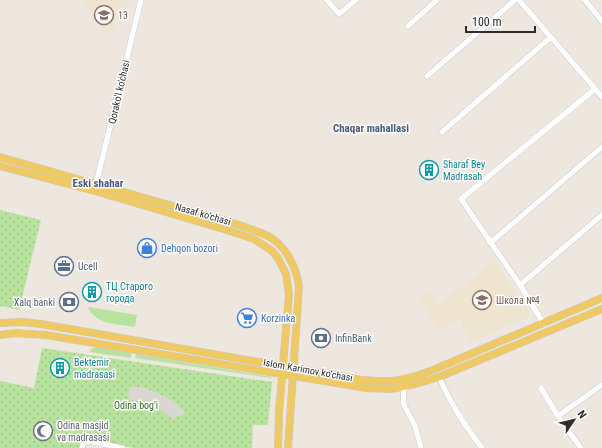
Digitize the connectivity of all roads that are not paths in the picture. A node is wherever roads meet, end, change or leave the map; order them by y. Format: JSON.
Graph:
{"nodes":[{"id":1,"x":141,"y":0,"type":"edge"},
{"id":2,"x":327,"y":0,"type":"edge"},
{"id":3,"x":356,"y":0,"type":"edge"},
{"id":4,"x":437,"y":0,"type":"edge"},
{"id":5,"x":515,"y":0,"type":"edge"},
{"id":6,"x":519,"y":0,"type":"edge"},
{"id":7,"x":586,"y":0,"type":"edge"},
{"id":8,"x":602,"y":21,"type":"edge"},
{"id":9,"x":408,"y":26,"type":"dead end"},
{"id":10,"x":550,"y":37,"type":"junction"},
{"id":11,"x":427,"y":76,"type":"dead end"},
{"id":12,"x":595,"y":88,"type":"junction"},
{"id":13,"x":602,"y":97,"type":"edge"},
{"id":14,"x":442,"y":132,"type":"dead end"},
{"id":15,"x":602,"y":148,"type":"edge"},
{"id":16,"x":0,"y":157,"type":"edge"},
{"id":17,"x":0,"y":166,"type":"edge"},
{"id":18,"x":97,"y":183,"type":"junction"},
{"id":19,"x":95,"y":191,"type":"junction"},
{"id":20,"x":200,"y":213,"type":"junction"},
{"id":21,"x":602,"y":215,"type":"edge"},
{"id":22,"x":198,"y":221,"type":"junction"},
{"id":23,"x":490,"y":244,"type":"junction"},
{"id":24,"x":520,"y":285,"type":"junction"},
{"id":25,"x":602,"y":298,"type":"edge"},
{"id":26,"x":602,"y":309,"type":"edge"},
{"id":27,"x":0,"y":323,"type":"edge"},
{"id":28,"x":544,"y":324,"type":"junction"},
{"id":29,"x":0,"y":335,"type":"edge"},
{"id":30,"x":283,"y":366,"type":"junction"},
{"id":31,"x":293,"y":367,"type":"junction"},
{"id":32,"x":283,"y":375,"type":"junction"},
{"id":33,"x":293,"y":376,"type":"junction"},
{"id":34,"x":439,"y":377,"type":"junction"},
{"id":35,"x":404,"y":387,"type":"junction"},
{"id":36,"x":601,"y":387,"type":"edge"},
{"id":37,"x":541,"y":388,"type":"dead end"},
{"id":38,"x":558,"y":416,"type":"junction"},
{"id":39,"x":82,"y":448,"type":"edge"},
{"id":40,"x":122,"y":448,"type":"edge"},
{"id":41,"x":278,"y":448,"type":"edge"},
{"id":42,"x":288,"y":448,"type":"edge"},
{"id":43,"x":421,"y":448,"type":"edge"},
{"id":44,"x":482,"y":448,"type":"edge"},
{"id":45,"x":580,"y":448,"type":"edge"}],
"edges":[{"from":1,"to":18,"type":"street","name":"Qorako'l ko'chasi"},
{"from":2,"to":3,"type":"street"},
{"from":4,"to":9,"type":"street"},
{"from":5,"to":11,"type":"street"},
{"from":6,"to":10,"type":"street"},
{"from":7,"to":8,"type":"street"},
{"from":10,"to":12,"type":"street"},
{"from":10,"to":14,"type":"street"},
{"from":12,"to":13,"type":"street"},
{"from":12,"to":23,"type":"street"},
{"from":15,"to":23,"type":"street"},
{"from":16,"to":18,"type":"main road","name":"Nasaf ko‘chasi"},
{"from":17,"to":19,"type":"main road","name":"Nasaf ko‘chasi"},
{"from":18,"to":19,"type":"street","name":"Qorako'l ko'chasi"},
{"from":18,"to":20,"type":"main road","name":"Nasaf ko‘chasi"},
{"from":19,"to":22,"type":"main road","name":"Nasaf ko‘chasi"},
{"from":20,"to":22,"type":"main road"},
{"from":20,"to":31,"type":"main road","name":"Nasaf ko‘chasi"},
{"from":21,"to":24,"type":"street"},
{"from":22,"to":30,"type":"main road","name":"Nasaf ko‘chasi"},
{"from":23,"to":24,"type":"street"},
{"from":24,"to":28,"type":"street"},
{"from":25,"to":28,"type":"main road","name":"Islom Karimov ko‘chasi"},
{"from":26,"to":34,"type":"main road","name":"Islom Karimov ko‘chasi"},
{"from":27,"to":30,"type":"main road","name":"Islom Karimov ko‘chasi"},
{"from":28,"to":31,"type":"main road","name":"Islom Karimov ko‘chasi"},
{"from":29,"to":32,"type":"main road","name":"Islom Karimov ko‘chasi"},
{"from":30,"to":31,"type":"main road","name":"Islom Karimov ko‘chasi"},
{"from":30,"to":32,"type":"main road","name":"Nasaf ko‘chasi"},
{"from":31,"to":33,"type":"main road","name":"Nasaf ko‘chasi"},
{"from":32,"to":33,"type":"main road","name":"Islom Karimov ko‘chasi"},
{"from":32,"to":41,"type":"main road","name":"Nasaf ko‘chasi"},
{"from":33,"to":35,"type":"main road","name":"Islom Karimov ko‘chasi"},
{"from":33,"to":42,"type":"main road","name":"Nasaf ko‘chasi"},
{"from":34,"to":35,"type":"main road","name":"Islom Karimov ko‘chasi"},
{"from":34,"to":44,"type":"street"},
{"from":35,"to":43,"type":"street"},
{"from":36,"to":38,"type":"street"},
{"from":37,"to":38,"type":"street"},
{"from":38,"to":45,"type":"street"},
{"from":39,"to":40,"type":"street"}]}
